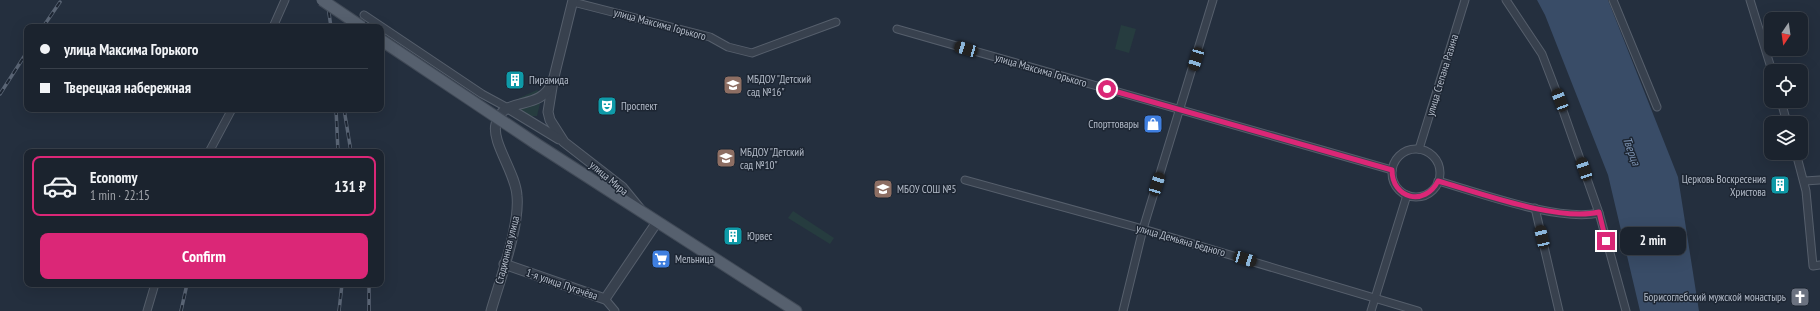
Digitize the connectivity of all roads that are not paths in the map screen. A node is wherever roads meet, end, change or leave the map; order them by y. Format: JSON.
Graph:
{"nodes":[{"id":1,"x":285,"y":0,"type":"edge"},
{"id":2,"x":322,"y":0,"type":"edge"},
{"id":3,"x":1213,"y":0,"type":"edge"},
{"id":4,"x":1465,"y":0,"type":"edge"},
{"id":5,"x":1506,"y":0,"type":"edge"},
{"id":6,"x":1613,"y":0,"type":"edge"},
{"id":7,"x":1750,"y":0,"type":"edge"},
{"id":8,"x":573,"y":1,"type":"edge"},
{"id":9,"x":364,"y":15,"type":"dead end"},
{"id":10,"x":836,"y":22,"type":"dead end"},
{"id":11,"x":274,"y":24,"type":"edge"},
{"id":12,"x":358,"y":24,"type":"edge"},
{"id":13,"x":377,"y":24,"type":"edge"},
{"id":14,"x":384,"y":28,"type":"edge"},
{"id":15,"x":897,"y":29,"type":"dead end"},
{"id":16,"x":384,"y":42,"type":"edge"},
{"id":17,"x":1770,"y":64,"type":"edge"},
{"id":18,"x":553,"y":81,"type":"junction"},
{"id":19,"x":531,"y":102,"type":"junction"},
{"id":20,"x":508,"y":108,"type":"junction"},
{"id":21,"x":1657,"y":108,"type":"dead end"},
{"id":22,"x":1180,"y":110,"type":"junction"},
{"id":23,"x":230,"y":112,"type":"edge"},
{"id":24,"x":548,"y":112,"type":"junction"},
{"id":25,"x":564,"y":142,"type":"junction"},
{"id":26,"x":211,"y":149,"type":"edge"},
{"id":27,"x":1419,"y":149,"type":"junction"},
{"id":28,"x":1798,"y":160,"type":"edge"},
{"id":29,"x":1392,"y":170,"type":"junction"},
{"id":30,"x":965,"y":180,"type":"dead end"},
{"id":31,"x":1820,"y":180,"type":"edge"},
{"id":32,"x":1438,"y":181,"type":"junction"},
{"id":33,"x":1805,"y":181,"type":"junction"},
{"id":34,"x":1406,"y":195,"type":"junction"},
{"id":35,"x":1535,"y":208,"type":"junction"},
{"id":36,"x":1599,"y":212,"type":"junction"},
{"id":37,"x":644,"y":213,"type":"junction"},
{"id":38,"x":657,"y":222,"type":"junction"},
{"id":39,"x":1143,"y":229,"type":"junction"},
{"id":40,"x":504,"y":264,"type":"junction"},
{"id":41,"x":1816,"y":266,"type":"edge"},
{"id":42,"x":154,"y":287,"type":"edge"},
{"id":43,"x":1375,"y":298,"type":"junction"},
{"id":44,"x":605,"y":299,"type":"junction"},
{"id":45,"x":147,"y":311,"type":"edge"},
{"id":46,"x":491,"y":311,"type":"edge"},
{"id":47,"x":615,"y":311,"type":"edge"},
{"id":48,"x":796,"y":311,"type":"edge"},
{"id":49,"x":1123,"y":311,"type":"edge"},
{"id":50,"x":1371,"y":311,"type":"edge"},
{"id":51,"x":1418,"y":311,"type":"edge"},
{"id":52,"x":1559,"y":311,"type":"edge"},
{"id":53,"x":1626,"y":311,"type":"edge"}],
"edges":[{"from":1,"to":11,"type":"street"},
{"from":2,"to":12,"type":"main road","bridge":true},
{"from":3,"to":22,"type":"street"},
{"from":4,"to":27,"type":"street","name":"улица Степана Разина"},
{"from":5,"to":36,"type":"street"},
{"from":6,"to":21,"type":"street"},
{"from":7,"to":17,"type":"street"},
{"from":8,"to":10,"type":"street","name":"улица Максима Горького"},
{"from":8,"to":18,"type":"street"},
{"from":9,"to":13,"type":"street"},
{"from":14,"to":20,"type":"street"},
{"from":15,"to":22,"type":"street","name":"улица Максима Горького"},
{"from":16,"to":37,"type":"main road","bridge":true},
{"from":18,"to":19,"type":"street"},
{"from":18,"to":24,"type":"street"},
{"from":19,"to":20,"type":"street"},
{"from":19,"to":24,"type":"street"},
{"from":20,"to":25,"type":"street"},
{"from":20,"to":40,"type":"street","name":"Стадионная улица"},
{"from":22,"to":29,"type":"street","name":"улица Максима Горького"},
{"from":22,"to":39,"type":"street"},
{"from":23,"to":26,"type":"street"},
{"from":24,"to":25,"type":"street","name":"улица Мира"},
{"from":25,"to":37,"type":"street","name":"улица Мира"},
{"from":27,"to":29,"type":"street"},
{"from":27,"to":32,"type":"street"},
{"from":28,"to":33,"type":"street"},
{"from":29,"to":34,"type":"street"},
{"from":30,"to":39,"type":"street","name":"улица Демьяна Бедного"},
{"from":31,"to":33,"type":"street"},
{"from":32,"to":34,"type":"street"},
{"from":32,"to":35,"type":"street"},
{"from":33,"to":41,"type":"street"},
{"from":34,"to":43,"type":"street"},
{"from":35,"to":36,"type":"street"},
{"from":35,"to":52,"type":"street"},
{"from":36,"to":53,"type":"street"},
{"from":37,"to":38,"type":"main road","name":"улица Мира"},
{"from":38,"to":44,"type":"street"},
{"from":38,"to":48,"type":"main road","name":"улица Мира"},
{"from":39,"to":43,"type":"street","name":"улица Демьяна Бедного"},
{"from":39,"to":49,"type":"street"},
{"from":40,"to":44,"type":"street","name":"1-я улица Пугачёва"},
{"from":40,"to":46,"type":"street","name":"Стадионная улица"},
{"from":42,"to":45,"type":"street"},
{"from":43,"to":50,"type":"street"},
{"from":43,"to":51,"type":"street","name":"улица Демьяна Бедного"},
{"from":44,"to":47,"type":"street","name":"1-я улица Пугачёва"}]}
